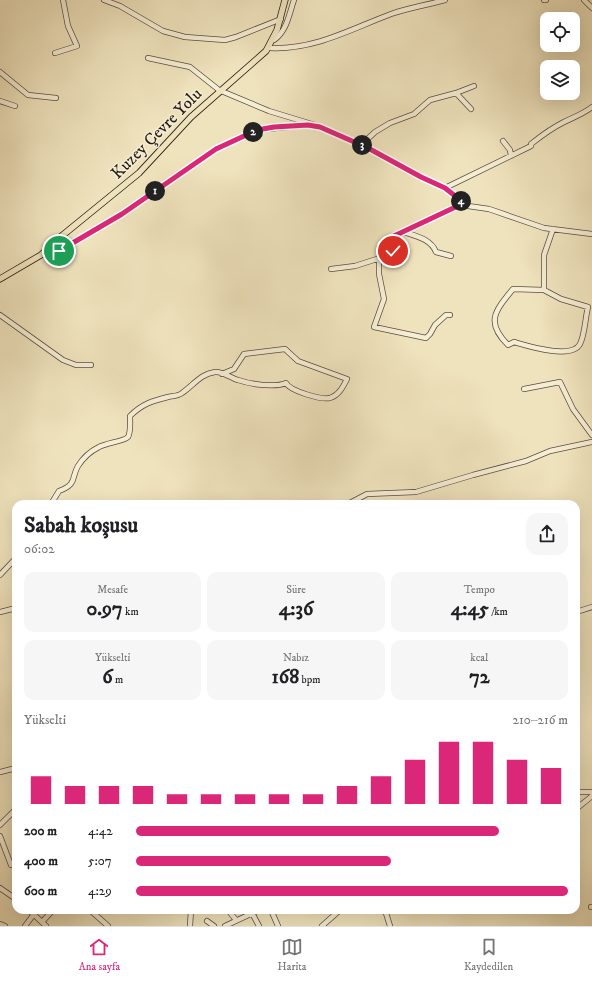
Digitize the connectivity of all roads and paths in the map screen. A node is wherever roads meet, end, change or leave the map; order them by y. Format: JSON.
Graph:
{"nodes":[{"id":1,"x":63,"y":0,"type":"edge"},
{"id":2,"x":104,"y":0,"type":"edge"},
{"id":3,"x":285,"y":0,"type":"edge"},
{"id":4,"x":294,"y":0,"type":"edge"},
{"id":5,"x":445,"y":0,"type":"edge"},
{"id":6,"x":584,"y":0,"type":"edge"},
{"id":7,"x":427,"y":2,"type":"edge"},
{"id":8,"x":592,"y":8,"type":"edge"},
{"id":9,"x":281,"y":19,"type":"junction"},
{"id":10,"x":274,"y":40,"type":"junction"},
{"id":11,"x":270,"y":48,"type":"junction"},
{"id":12,"x":55,"y":53,"type":"dead end"},
{"id":13,"x":148,"y":58,"type":"dead end"},
{"id":14,"x":0,"y":72,"type":"edge"},
{"id":15,"x":474,"y":86,"type":"dead end"},
{"id":16,"x":219,"y":90,"type":"junction"},
{"id":17,"x":456,"y":93,"type":"junction"},
{"id":18,"x":56,"y":98,"type":"dead end"},
{"id":19,"x":0,"y":101,"type":"edge"},
{"id":20,"x":15,"y":106,"type":"dead end"},
{"id":21,"x":592,"y":107,"type":"edge"},
{"id":22,"x":471,"y":109,"type":"dead end"},
{"id":23,"x":320,"y":127,"type":"junction"},
{"id":24,"x":503,"y":141,"type":"dead end"},
{"id":25,"x":361,"y":145,"type":"junction"},
{"id":26,"x":511,"y":156,"type":"junction"},
{"id":27,"x":445,"y":188,"type":"junction"},
{"id":28,"x":464,"y":203,"type":"junction"},
{"id":29,"x":553,"y":229,"type":"junction"},
{"id":30,"x":404,"y":232,"type":"junction"},
{"id":31,"x":592,"y":234,"type":"edge"},
{"id":32,"x":41,"y":255,"type":"junction"},
{"id":33,"x":452,"y":256,"type":"dead end"},
{"id":34,"x":380,"y":258,"type":"junction"},
{"id":35,"x":331,"y":269,"type":"dead end"},
{"id":36,"x":0,"y":279,"type":"edge"},
{"id":37,"x":544,"y":290,"type":"junction"},
{"id":38,"x":450,"y":315,"type":"dead end"},
{"id":39,"x":2,"y":317,"type":"edge"},
{"id":40,"x":0,"y":323,"type":"edge"},
{"id":41,"x":91,"y":365,"type":"dead end"},
{"id":42,"x":222,"y":374,"type":"junction"},
{"id":43,"x":524,"y":389,"type":"dead end"},
{"id":44,"x":592,"y":435,"type":"edge"},
{"id":45,"x":592,"y":442,"type":"edge"},
{"id":46,"x":53,"y":500,"type":"edge"},
{"id":47,"x":356,"y":500,"type":"edge"},
{"id":48,"x":12,"y":562,"type":"edge"},
{"id":49,"x":0,"y":575,"type":"edge"},
{"id":50,"x":592,"y":607,"type":"edge"},
{"id":51,"x":12,"y":609,"type":"edge"},
{"id":52,"x":580,"y":611,"type":"edge"},
{"id":53,"x":0,"y":612,"type":"edge"},
{"id":54,"x":12,"y":770,"type":"edge"},
{"id":55,"x":0,"y":772,"type":"edge"},
{"id":56,"x":580,"y":792,"type":"edge"},
{"id":57,"x":592,"y":792,"type":"edge"},
{"id":58,"x":592,"y":796,"type":"edge"},
{"id":59,"x":580,"y":806,"type":"edge"},
{"id":60,"x":12,"y":813,"type":"edge"},
{"id":61,"x":0,"y":825,"type":"edge"},
{"id":62,"x":0,"y":836,"type":"edge"},
{"id":63,"x":11,"y":865,"type":"dead end"},
{"id":64,"x":0,"y":888,"type":"edge"},
{"id":65,"x":12,"y":896,"type":"edge"},
{"id":66,"x":34,"y":914,"type":"joint"},
{"id":67,"x":49,"y":914,"type":"edge"},
{"id":68,"x":94,"y":914,"type":"edge"},
{"id":69,"x":191,"y":914,"type":"edge"},
{"id":70,"x":250,"y":914,"type":"edge"},
{"id":71,"x":253,"y":914,"type":"edge"},
{"id":72,"x":273,"y":914,"type":"edge"},
{"id":73,"x":336,"y":914,"type":"edge"},
{"id":74,"x":386,"y":914,"type":"edge"},
{"id":75,"x":207,"y":921,"type":"dead end"},
{"id":76,"x":42,"y":922,"type":"junction"},
{"id":77,"x":234,"y":922,"type":"edge"},
{"id":78,"x":0,"y":924,"type":"edge"},
{"id":79,"x":5,"y":926,"type":"edge"},
{"id":80,"x":26,"y":926,"type":"edge"},
{"id":81,"x":46,"y":926,"type":"edge"},
{"id":82,"x":108,"y":926,"type":"edge"},
{"id":83,"x":190,"y":926,"type":"edge"},
{"id":84,"x":214,"y":926,"type":"edge"},
{"id":85,"x":225,"y":926,"type":"edge"},
{"id":86,"x":259,"y":926,"type":"edge"},
{"id":87,"x":278,"y":926,"type":"edge"},
{"id":88,"x":322,"y":926,"type":"edge"},
{"id":89,"x":390,"y":926,"type":"edge"}],
"edges":[{"from":1,"to":12,"type":"street"},
{"from":2,"to":9,"type":"street"},
{"from":3,"to":9,"type":"main road","name":"Kuzey Çevre Yolu"},
{"from":4,"to":10,"type":"street"},
{"from":5,"to":7,"type":"street"},
{"from":6,"to":8,"type":"street"},
{"from":7,"to":11,"type":"street"},
{"from":9,"to":10,"type":"main road","name":"Kuzey Çevre Yolu"},
{"from":10,"to":11,"type":"main road","name":"Kuzey Çevre Yolu"},
{"from":11,"to":16,"type":"main road","name":"Kuzey Çevre Yolu"},
{"from":13,"to":16,"type":"street"},
{"from":14,"to":18,"type":"street"},
{"from":15,"to":17,"type":"street"},
{"from":16,"to":23,"type":"street"},
{"from":16,"to":32,"type":"main road","name":"Kuzey Çevre Yolu"},
{"from":17,"to":22,"type":"street"},
{"from":17,"to":25,"type":"street"},
{"from":19,"to":20,"type":"street"},
{"from":21,"to":26,"type":"street"},
{"from":23,"to":25,"type":"street"},
{"from":23,"to":32,"type":"street"},
{"from":24,"to":26,"type":"street"},
{"from":25,"to":27,"type":"street"},
{"from":26,"to":27,"type":"street"},
{"from":27,"to":28,"type":"street"},
{"from":28,"to":29,"type":"street"},
{"from":28,"to":30,"type":"street"},
{"from":29,"to":31,"type":"street"},
{"from":29,"to":37,"type":"street"},
{"from":30,"to":33,"type":"street"},
{"from":30,"to":34,"type":"street"},
{"from":32,"to":36,"type":"main road","name":"Kuzey Çevre Yolu"},
{"from":34,"to":35,"type":"street"},
{"from":34,"to":38,"type":"street"},
{"from":37,"to":37,"type":"street"},
{"from":39,"to":40,"type":"street"},
{"from":39,"to":41,"type":"street"},
{"from":42,"to":42,"type":"street"},
{"from":42,"to":46,"type":"street"},
{"from":43,"to":44,"type":"street"},
{"from":45,"to":47,"type":"street"},
{"from":48,"to":49,"type":"street"},
{"from":50,"to":52,"type":"street"},
{"from":51,"to":53,"type":"street"},
{"from":54,"to":55,"type":"street"},
{"from":56,"to":57,"type":"street"},
{"from":58,"to":59,"type":"street"},
{"from":60,"to":61,"type":"street"},
{"from":62,"to":63,"type":"street"},
{"from":64,"to":65,"type":"street"},
{"from":66,"to":76,"type":"street"},
{"from":66,"to":80,"type":"street"},
{"from":67,"to":76,"type":"street"},
{"from":68,"to":82,"type":"street"},
{"from":69,"to":83,"type":"street"},
{"from":70,"to":77,"type":"street"},
{"from":71,"to":86,"type":"street"},
{"from":72,"to":87,"type":"street"},
{"from":73,"to":88,"type":"street"},
{"from":74,"to":89,"type":"street"},
{"from":75,"to":84,"type":"street"},
{"from":76,"to":81,"type":"street"},
{"from":77,"to":85,"type":"street"},
{"from":78,"to":79,"type":"street"}]}
